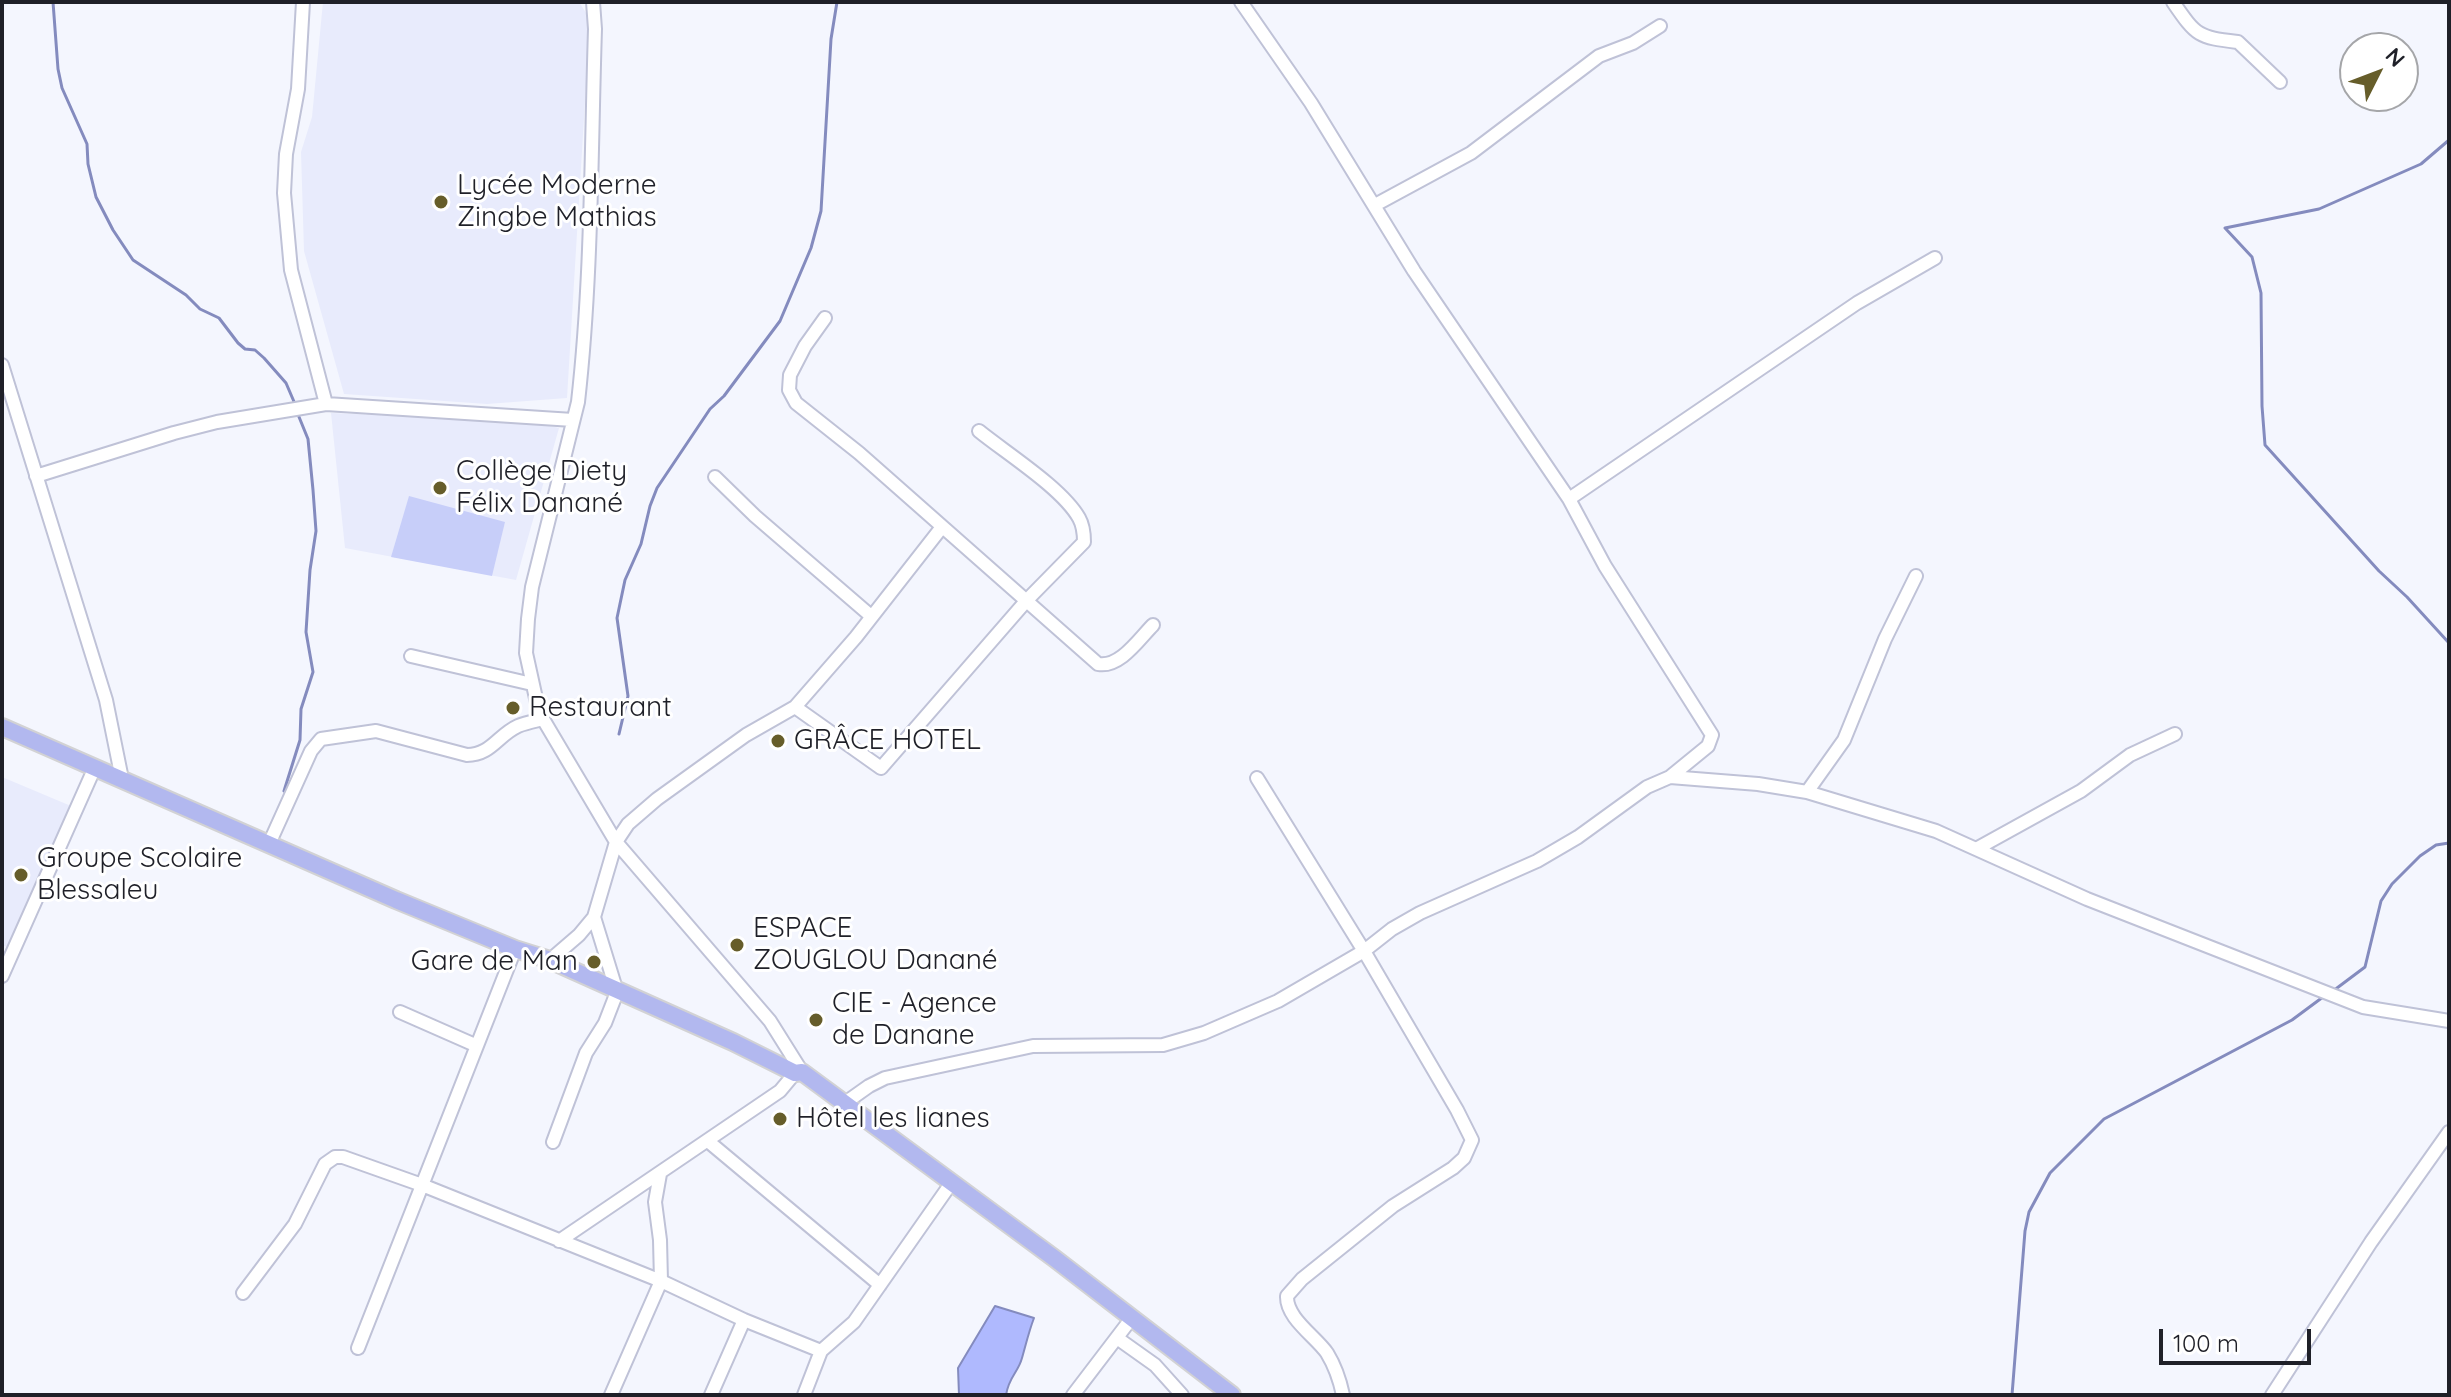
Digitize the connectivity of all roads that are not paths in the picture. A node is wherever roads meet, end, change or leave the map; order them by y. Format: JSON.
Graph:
{"nodes":[{"id":1,"x":303,"y":2,"type":"edge"},
{"id":2,"x":593,"y":2,"type":"edge"},
{"id":3,"x":1241,"y":2,"type":"edge"},
{"id":4,"x":2173,"y":2,"type":"edge"},
{"id":5,"x":1660,"y":26,"type":"dead end"},
{"id":6,"x":2280,"y":82,"type":"dead end"},
{"id":7,"x":1375,"y":205,"type":"junction"},
{"id":8,"x":1935,"y":258,"type":"dead end"},
{"id":9,"x":825,"y":318,"type":"dead end"},
{"id":10,"x":2,"y":365,"type":"edge"},
{"id":11,"x":326,"y":404,"type":"junction"},
{"id":12,"x":573,"y":420,"type":"junction"},
{"id":13,"x":979,"y":431,"type":"dead end"},
{"id":14,"x":36,"y":476,"type":"junction"},
{"id":15,"x":715,"y":477,"type":"dead end"},
{"id":16,"x":1569,"y":499,"type":"junction"},
{"id":17,"x":942,"y":527,"type":"junction"},
{"id":18,"x":1916,"y":576,"type":"dead end"},
{"id":19,"x":1027,"y":600,"type":"junction"},
{"id":20,"x":871,"y":616,"type":"junction"},
{"id":21,"x":1153,"y":625,"type":"dead end"},
{"id":22,"x":411,"y":656,"type":"dead end"},
{"id":23,"x":532,"y":684,"type":"junction"},
{"id":24,"x":795,"y":707,"type":"junction"},
{"id":25,"x":543,"y":719,"type":"junction"},
{"id":26,"x":2,"y":727,"type":"edge"},
{"id":27,"x":2175,"y":734,"type":"dead end"},
{"id":28,"x":95,"y":767,"type":"junction"},
{"id":29,"x":1670,"y":777,"type":"junction"},
{"id":30,"x":1257,"y":778,"type":"dead end"},
{"id":31,"x":122,"y":779,"type":"junction"},
{"id":32,"x":1807,"y":792,"type":"junction"},
{"id":33,"x":616,"y":842,"type":"junction"},
{"id":34,"x":269,"y":844,"type":"junction"},
{"id":35,"x":1976,"y":849,"type":"junction"},
{"id":36,"x":594,"y":917,"type":"junction"},
{"id":37,"x":515,"y":949,"type":"junction"},
{"id":38,"x":1364,"y":951,"type":"junction"},
{"id":39,"x":550,"y":960,"type":"junction"},
{"id":40,"x":2,"y":976,"type":"edge"},
{"id":41,"x":617,"y":992,"type":"junction"},
{"id":42,"x":400,"y":1012,"type":"dead end"},
{"id":43,"x":2448,"y":1022,"type":"edge"},
{"id":44,"x":475,"y":1045,"type":"junction"},
{"id":45,"x":798,"y":1072,"type":"junction"},
{"id":46,"x":845,"y":1103,"type":"junction"},
{"id":47,"x":2449,"y":1132,"type":"edge"},
{"id":48,"x":553,"y":1142,"type":"dead end"},
{"id":49,"x":709,"y":1142,"type":"junction"},
{"id":50,"x":660,"y":1174,"type":"junction"},
{"id":51,"x":952,"y":1182,"type":"junction"},
{"id":52,"x":422,"y":1185,"type":"junction"},
{"id":53,"x":559,"y":1241,"type":"junction"},
{"id":54,"x":661,"y":1281,"type":"junction"},
{"id":55,"x":880,"y":1285,"type":"junction"},
{"id":56,"x":243,"y":1293,"type":"dead end"},
{"id":57,"x":1131,"y":1319,"type":"junction"},
{"id":58,"x":744,"y":1320,"type":"junction"},
{"id":59,"x":1117,"y":1338,"type":"junction"},
{"id":60,"x":358,"y":1348,"type":"dead end"},
{"id":61,"x":821,"y":1351,"type":"junction"},
{"id":62,"x":611,"y":1395,"type":"edge"},
{"id":63,"x":711,"y":1395,"type":"edge"},
{"id":64,"x":804,"y":1395,"type":"edge"},
{"id":65,"x":1073,"y":1395,"type":"edge"},
{"id":66,"x":1182,"y":1395,"type":"edge"},
{"id":67,"x":1232,"y":1395,"type":"edge"},
{"id":68,"x":1343,"y":1395,"type":"edge"},
{"id":69,"x":2272,"y":1395,"type":"edge"}],
"edges":[{"from":1,"to":11,"type":"street"},
{"from":2,"to":12,"type":"street"},
{"from":3,"to":7,"type":"street"},
{"from":4,"to":6,"type":"street"},
{"from":5,"to":7,"type":"street"},
{"from":7,"to":16,"type":"street"},
{"from":8,"to":16,"type":"street"},
{"from":9,"to":17,"type":"street"},
{"from":10,"to":14,"type":"street"},
{"from":11,"to":12,"type":"street"},
{"from":11,"to":14,"type":"street"},
{"from":12,"to":23,"type":"street"},
{"from":13,"to":19,"type":"street"},
{"from":14,"to":31,"type":"street"},
{"from":15,"to":20,"type":"street"},
{"from":16,"to":29,"type":"street"},
{"from":17,"to":19,"type":"street"},
{"from":17,"to":20,"type":"street"},
{"from":18,"to":32,"type":"street"},
{"from":19,"to":21,"type":"street"},
{"from":19,"to":24,"type":"street"},
{"from":20,"to":24,"type":"street"},
{"from":22,"to":23,"type":"street"},
{"from":23,"to":25,"type":"street"},
{"from":24,"to":33,"type":"street"},
{"from":25,"to":33,"type":"street"},
{"from":25,"to":34,"type":"street"},
{"from":26,"to":28,"type":"main road"},
{"from":27,"to":35,"type":"street"},
{"from":28,"to":31,"type":"main road"},
{"from":28,"to":40,"type":"street"},
{"from":29,"to":32,"type":"street"},
{"from":29,"to":38,"type":"street"},
{"from":30,"to":38,"type":"street"},
{"from":31,"to":34,"type":"main road"},
{"from":32,"to":35,"type":"street"},
{"from":33,"to":36,"type":"street"},
{"from":33,"to":45,"type":"street"},
{"from":34,"to":37,"type":"main road"},
{"from":35,"to":43,"type":"street"},
{"from":36,"to":39,"type":"street"},
{"from":36,"to":41,"type":"street"},
{"from":37,"to":39,"type":"main road"},
{"from":37,"to":44,"type":"street"},
{"from":38,"to":46,"type":"street"},
{"from":38,"to":68,"type":"street"},
{"from":39,"to":41,"type":"main road"},
{"from":41,"to":45,"type":"main road"},
{"from":41,"to":48,"type":"street"},
{"from":42,"to":44,"type":"street"},
{"from":44,"to":52,"type":"street"},
{"from":45,"to":46,"type":"main road"},
{"from":45,"to":49,"type":"street"},
{"from":46,"to":51,"type":"main road"},
{"from":47,"to":69,"type":"street"},
{"from":49,"to":50,"type":"street"},
{"from":49,"to":55,"type":"street"},
{"from":50,"to":53,"type":"street"},
{"from":50,"to":54,"type":"street"},
{"from":51,"to":55,"type":"street"},
{"from":51,"to":57,"type":"main road"},
{"from":52,"to":53,"type":"street"},
{"from":52,"to":56,"type":"street"},
{"from":52,"to":60,"type":"street"},
{"from":53,"to":54,"type":"street"},
{"from":54,"to":58,"type":"street"},
{"from":54,"to":62,"type":"street"},
{"from":55,"to":61,"type":"street"},
{"from":57,"to":59,"type":"street"},
{"from":57,"to":67,"type":"main road"},
{"from":58,"to":61,"type":"street"},
{"from":58,"to":63,"type":"street"},
{"from":59,"to":65,"type":"street"},
{"from":59,"to":66,"type":"street"},
{"from":61,"to":64,"type":"street"}]}
